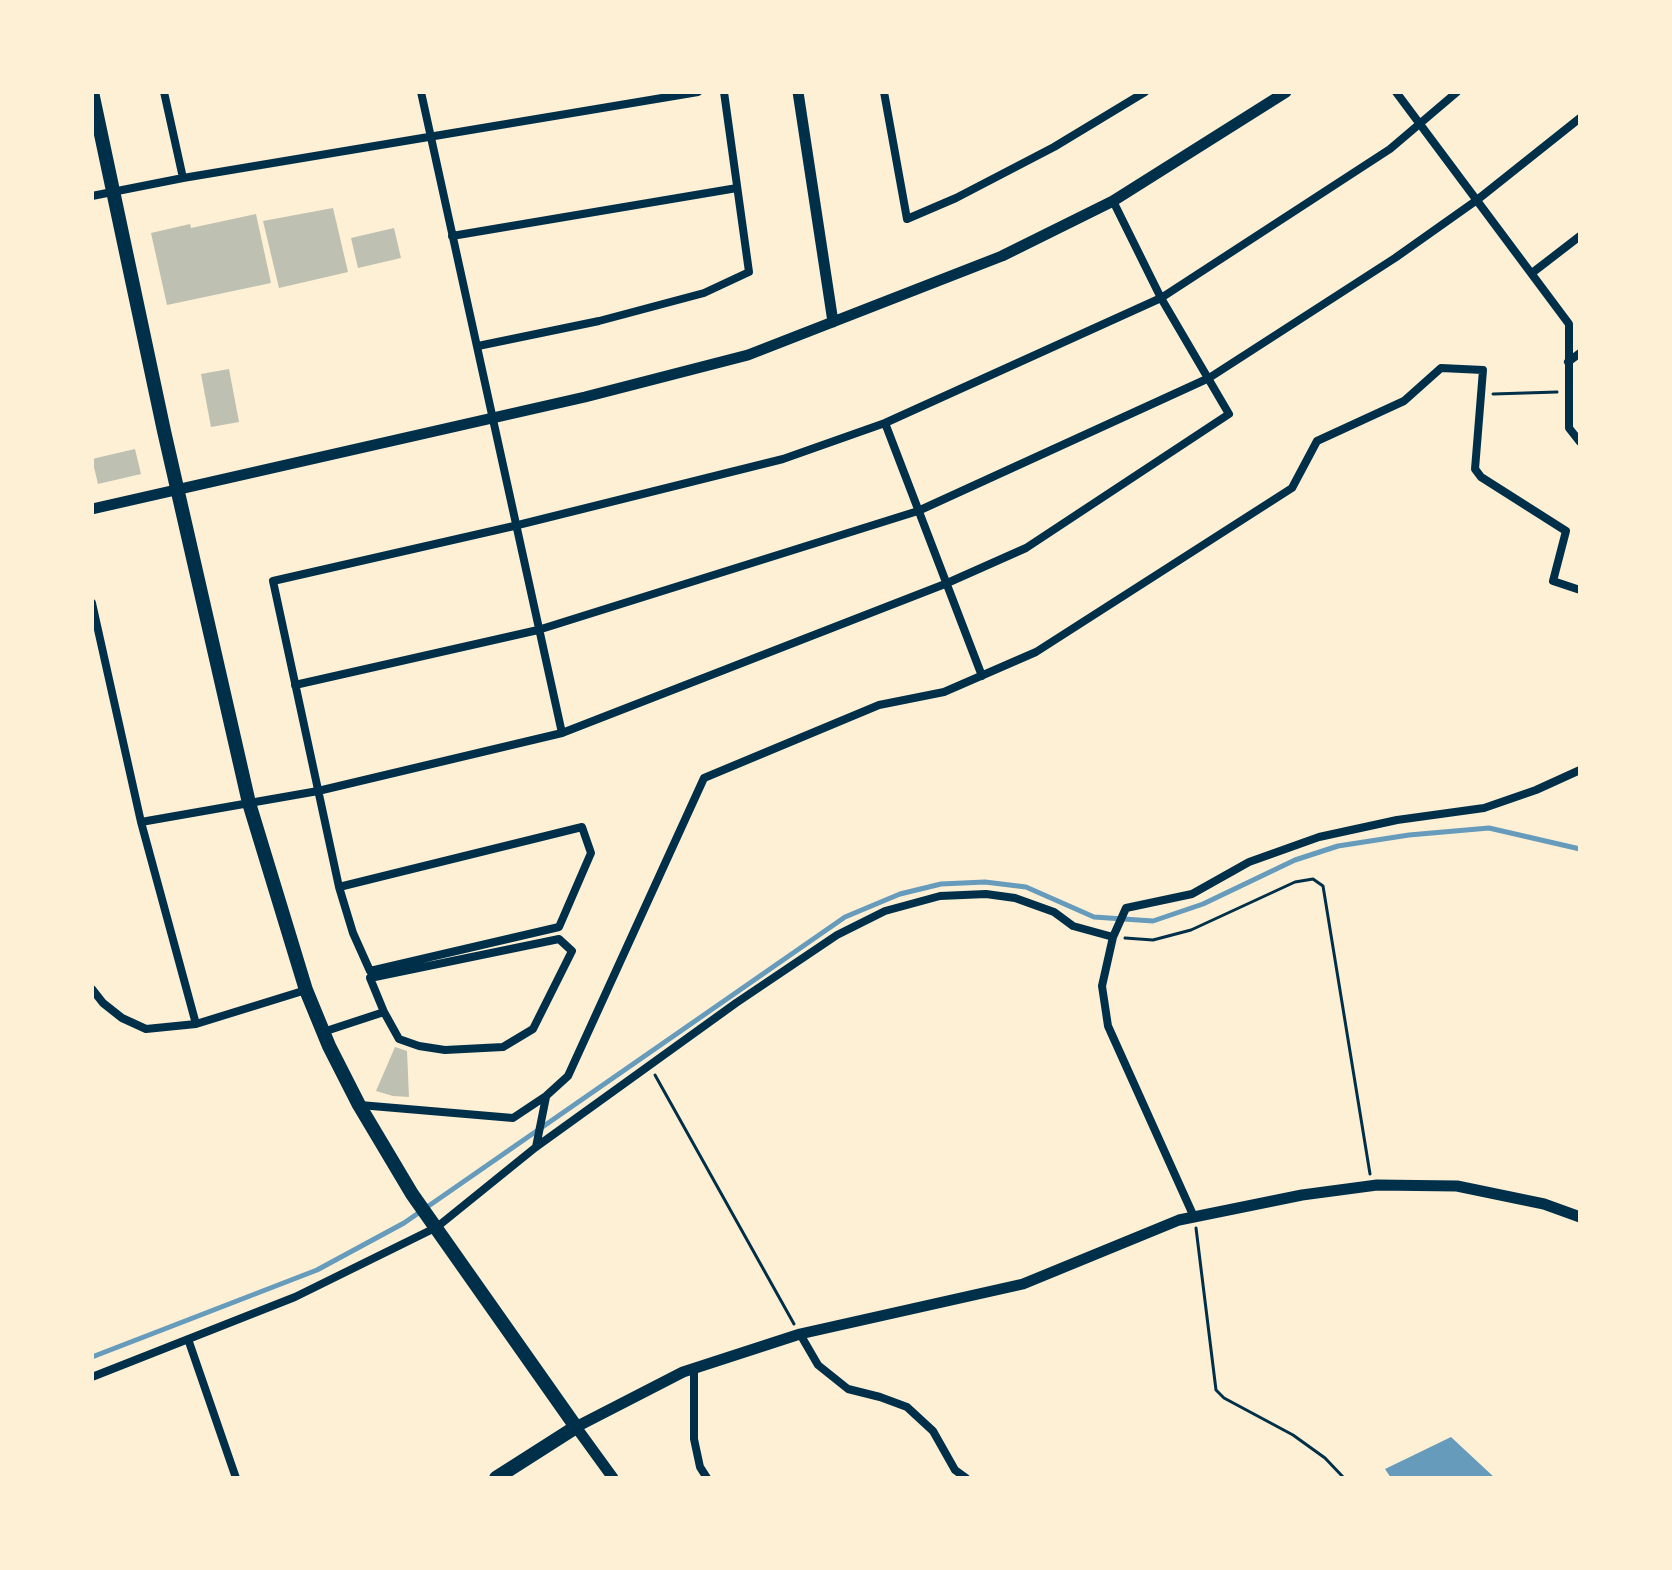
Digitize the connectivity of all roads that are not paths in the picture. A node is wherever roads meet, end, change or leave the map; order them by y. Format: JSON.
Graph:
{"nodes":[{"id":1,"x":92,"y":92,"type":"edge"},
{"id":2,"x":164,"y":92,"type":"edge"},
{"id":3,"x":421,"y":92,"type":"edge"},
{"id":4,"x":698,"y":92,"type":"edge"},
{"id":5,"x":724,"y":92,"type":"edge"},
{"id":6,"x":798,"y":92,"type":"edge"},
{"id":7,"x":884,"y":92,"type":"edge"},
{"id":8,"x":1145,"y":92,"type":"edge"},
{"id":9,"x":1286,"y":92,"type":"edge"},
{"id":10,"x":1396,"y":92,"type":"edge"},
{"id":11,"x":1457,"y":92,"type":"edge"},
{"id":12,"x":1580,"y":118,"type":"edge"},
{"id":13,"x":1420,"y":124,"type":"junction"},
{"id":14,"x":429,"y":136,"type":"junction"},
{"id":15,"x":183,"y":178,"type":"junction"},
{"id":16,"x":737,"y":188,"type":"junction"},
{"id":17,"x":114,"y":191,"type":"junction"},
{"id":18,"x":92,"y":196,"type":"edge"},
{"id":19,"x":1477,"y":200,"type":"junction"},
{"id":20,"x":1113,"y":201,"type":"junction"},
{"id":21,"x":452,"y":236,"type":"junction"},
{"id":22,"x":1580,"y":236,"type":"edge"},
{"id":23,"x":1532,"y":273,"type":"junction"},
{"id":24,"x":1161,"y":298,"type":"junction"},
{"id":25,"x":833,"y":322,"type":"junction"},
{"id":26,"x":478,"y":346,"type":"junction"},
{"id":27,"x":1580,"y":353,"type":"edge"},
{"id":28,"x":1568,"y":362,"type":"junction"},
{"id":29,"x":1209,"y":378,"type":"junction"},
{"id":30,"x":492,"y":418,"type":"junction"},
{"id":31,"x":885,"y":423,"type":"junction"},
{"id":32,"x":1580,"y":442,"type":"edge"},
{"id":33,"x":179,"y":490,"type":"junction"},
{"id":34,"x":92,"y":509,"type":"edge"},
{"id":35,"x":918,"y":511,"type":"junction"},
{"id":36,"x":514,"y":526,"type":"junction"},
{"id":37,"x":945,"y":584,"type":"junction"},
{"id":38,"x":1580,"y":590,"type":"edge"},
{"id":39,"x":92,"y":603,"type":"edge"},
{"id":40,"x":538,"y":630,"type":"junction"},
{"id":41,"x":982,"y":676,"type":"junction"},
{"id":42,"x":295,"y":685,"type":"junction"},
{"id":43,"x":562,"y":733,"type":"junction"},
{"id":44,"x":1580,"y":770,"type":"edge"},
{"id":45,"x":318,"y":791,"type":"junction"},
{"id":46,"x":249,"y":803,"type":"junction"},
{"id":47,"x":141,"y":822,"type":"junction"},
{"id":48,"x":339,"y":887,"type":"junction"},
{"id":49,"x":1113,"y":937,"type":"junction"},
{"id":50,"x":92,"y":989,"type":"edge"},
{"id":51,"x":306,"y":990,"type":"junction"},
{"id":52,"x":384,"y":1012,"type":"junction"},
{"id":53,"x":196,"y":1024,"type":"junction"},
{"id":54,"x":323,"y":1032,"type":"junction"},
{"id":55,"x":546,"y":1096,"type":"junction"},
{"id":56,"x":359,"y":1105,"type":"junction"},
{"id":57,"x":536,"y":1147,"type":"junction"},
{"id":58,"x":1194,"y":1217,"type":"junction"},
{"id":59,"x":1580,"y":1217,"type":"edge"},
{"id":60,"x":437,"y":1227,"type":"junction"},
{"id":61,"x":800,"y":1334,"type":"junction"},
{"id":62,"x":188,"y":1339,"type":"junction"},
{"id":63,"x":694,"y":1368,"type":"junction"},
{"id":64,"x":92,"y":1377,"type":"edge"},
{"id":65,"x":576,"y":1427,"type":"junction"},
{"id":66,"x":235,"y":1478,"type":"edge"},
{"id":67,"x":496,"y":1478,"type":"edge"},
{"id":68,"x":613,"y":1478,"type":"edge"},
{"id":69,"x":707,"y":1478,"type":"edge"},
{"id":70,"x":966,"y":1478,"type":"edge"}],
"edges":[{"from":1,"to":17,"type":"main road"},
{"from":2,"to":15,"type":"street"},
{"from":3,"to":14,"type":"street"},
{"from":4,"to":14,"type":"street"},
{"from":5,"to":16,"type":"street"},
{"from":6,"to":25,"type":"street"},
{"from":7,"to":8,"type":"street"},
{"from":9,"to":20,"type":"street"},
{"from":10,"to":13,"type":"street"},
{"from":11,"to":13,"type":"street"},
{"from":12,"to":19,"type":"street"},
{"from":13,"to":19,"type":"street"},
{"from":13,"to":24,"type":"street"},
{"from":14,"to":15,"type":"street"},
{"from":14,"to":21,"type":"street"},
{"from":15,"to":17,"type":"street"},
{"from":16,"to":21,"type":"street"},
{"from":16,"to":26,"type":"street"},
{"from":17,"to":18,"type":"street"},
{"from":17,"to":33,"type":"main road"},
{"from":19,"to":23,"type":"street"},
{"from":19,"to":29,"type":"street"},
{"from":20,"to":24,"type":"street"},
{"from":20,"to":25,"type":"street"},
{"from":21,"to":26,"type":"street"},
{"from":22,"to":23,"type":"street"},
{"from":23,"to":28,"type":"street"},
{"from":24,"to":29,"type":"street"},
{"from":24,"to":31,"type":"street"},
{"from":25,"to":30,"type":"street"},
{"from":26,"to":30,"type":"street"},
{"from":27,"to":28,"type":"street"},
{"from":28,"to":32,"type":"street"},
{"from":29,"to":35,"type":"street"},
{"from":29,"to":37,"type":"street"},
{"from":30,"to":33,"type":"street"},
{"from":30,"to":36,"type":"street"},
{"from":31,"to":35,"type":"street"},
{"from":31,"to":36,"type":"street"},
{"from":33,"to":34,"type":"street"},
{"from":33,"to":46,"type":"main road"},
{"from":35,"to":37,"type":"street"},
{"from":35,"to":40,"type":"street"},
{"from":36,"to":40,"type":"street"},
{"from":36,"to":42,"type":"street"},
{"from":37,"to":41,"type":"street"},
{"from":37,"to":43,"type":"street"},
{"from":38,"to":41,"type":"street"},
{"from":39,"to":47,"type":"street"},
{"from":40,"to":42,"type":"street"},
{"from":40,"to":43,"type":"street"},
{"from":41,"to":55,"type":"street"},
{"from":42,"to":45,"type":"street"},
{"from":43,"to":45,"type":"street"},
{"from":44,"to":49,"type":"street"},
{"from":45,"to":46,"type":"street"},
{"from":45,"to":48,"type":"street"},
{"from":46,"to":47,"type":"street"},
{"from":46,"to":51,"type":"main road"},
{"from":47,"to":53,"type":"street"},
{"from":48,"to":48,"type":"street"},
{"from":49,"to":57,"type":"street"},
{"from":49,"to":58,"type":"street"},
{"from":50,"to":53,"type":"street"},
{"from":51,"to":53,"type":"street"},
{"from":51,"to":54,"type":"main road"},
{"from":52,"to":52,"type":"street"},
{"from":52,"to":54,"type":"street"},
{"from":54,"to":56,"type":"main road"},
{"from":55,"to":56,"type":"street"},
{"from":55,"to":57,"type":"street"},
{"from":56,"to":60,"type":"main road"},
{"from":57,"to":60,"type":"street"},
{"from":58,"to":59,"type":"street"},
{"from":58,"to":61,"type":"street"},
{"from":60,"to":62,"type":"street"},
{"from":60,"to":65,"type":"main road"},
{"from":61,"to":63,"type":"street"},
{"from":61,"to":70,"type":"street"},
{"from":62,"to":64,"type":"street"},
{"from":62,"to":66,"type":"street"},
{"from":63,"to":65,"type":"street"},
{"from":63,"to":69,"type":"street"},
{"from":65,"to":67,"type":"main road"},
{"from":65,"to":68,"type":"street"}]}
